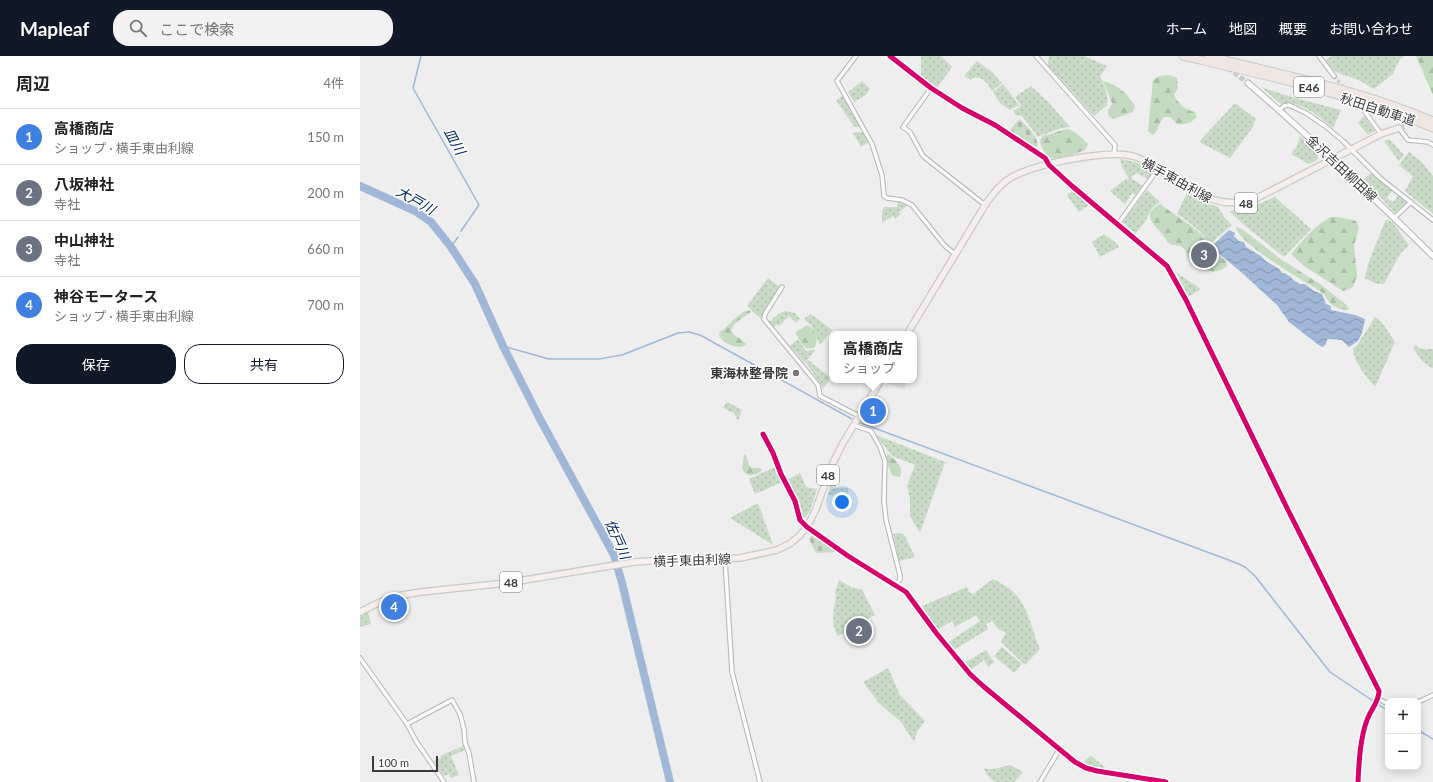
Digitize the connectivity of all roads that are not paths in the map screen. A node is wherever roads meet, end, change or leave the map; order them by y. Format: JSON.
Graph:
{"nodes":[{"id":1,"x":856,"y":56,"type":"edge"},
{"id":2,"x":890,"y":56,"type":"edge"},
{"id":3,"x":1036,"y":56,"type":"edge"},
{"id":4,"x":1183,"y":56,"type":"edge"},
{"id":5,"x":1209,"y":56,"type":"edge"},
{"id":6,"x":1319,"y":56,"type":"edge"},
{"id":7,"x":1334,"y":76,"type":"tunnel mouth"},
{"id":8,"x":1248,"y":83,"type":"tunnel mouth"},
{"id":9,"x":931,"y":88,"type":"junction"},
{"id":10,"x":1280,"y":110,"type":"junction"},
{"id":11,"x":1365,"y":112,"type":"tunnel mouth"},
{"id":12,"x":1433,"y":121,"type":"edge"},
{"id":13,"x":1399,"y":128,"type":"joint"},
{"id":14,"x":1433,"y":128,"type":"edge"},
{"id":15,"x":1381,"y":134,"type":"junction"},
{"id":16,"x":1433,"y":145,"type":"edge"},
{"id":17,"x":1351,"y":149,"type":"junction"},
{"id":18,"x":1114,"y":154,"type":"junction"},
{"id":19,"x":1333,"y":160,"type":"junction"},
{"id":20,"x":1049,"y":165,"type":"junction"},
{"id":21,"x":1158,"y":169,"type":"junction"},
{"id":22,"x":1411,"y":202,"type":"junction"},
{"id":23,"x":985,"y":205,"type":"junction"},
{"id":24,"x":1394,"y":218,"type":"junction"},
{"id":25,"x":1433,"y":220,"type":"edge"},
{"id":26,"x":1118,"y":224,"type":"junction"},
{"id":27,"x":955,"y":254,"type":"junction"},
{"id":28,"x":1433,"y":256,"type":"edge"},
{"id":29,"x":782,"y":288,"type":"dead end"},
{"id":30,"x":908,"y":331,"type":"edge"},
{"id":31,"x":878,"y":383,"type":"edge"},
{"id":32,"x":859,"y":416,"type":"junction"},
{"id":33,"x":853,"y":425,"type":"junction"},
{"id":34,"x":762,"y":434,"type":"dead end"},
{"id":35,"x":806,"y":527,"type":"junction"},
{"id":36,"x":725,"y":559,"type":"junction"},
{"id":37,"x":895,"y":585,"type":"junction"},
{"id":38,"x":360,"y":612,"type":"edge"},
{"id":39,"x":360,"y":658,"type":"edge"},
{"id":40,"x":1433,"y":695,"type":"edge"},
{"id":41,"x":1378,"y":699,"type":"junction"},
{"id":42,"x":1421,"y":701,"type":"edge"},
{"id":43,"x":1385,"y":702,"type":"edge"},
{"id":44,"x":407,"y":724,"type":"junction"},
{"id":45,"x":1059,"y":750,"type":"junction"},
{"id":46,"x":444,"y":782,"type":"edge"},
{"id":47,"x":474,"y":782,"type":"edge"},
{"id":48,"x":760,"y":782,"type":"edge"},
{"id":49,"x":1040,"y":782,"type":"edge"},
{"id":50,"x":1166,"y":782,"type":"edge"},
{"id":51,"x":1358,"y":782,"type":"edge"}],
"edges":[{"from":1,"to":27,"type":"street"},
{"from":2,"to":9,"type":"street"},
{"from":3,"to":18,"type":"street"},
{"from":4,"to":14,"type":"highway","name":"秋田自動車道","number":"E46"},
{"from":5,"to":12,"type":"highway","name":"秋田自動車道","number":"E46"},
{"from":6,"to":7,"type":"street"},
{"from":8,"to":10,"type":"main road","name":"金沢吉田柳田線"},
{"from":9,"to":20,"type":"street"},
{"from":9,"to":23,"type":"street"},
{"from":10,"to":17,"type":"street"},
{"from":10,"to":19,"type":"main road","name":"金沢吉田柳田線"},
{"from":11,"to":15,"type":"street"},
{"from":13,"to":15,"type":"main road","name":"横手東由利線","number":"48"},
{"from":13,"to":16,"type":"street"},
{"from":15,"to":17,"type":"main road","name":"横手東由利線","number":"48"},
{"from":17,"to":19,"type":"main road","name":"横手東由利線","number":"48"},
{"from":17,"to":22,"type":"street"},
{"from":18,"to":20,"type":"main road","name":"横手東由利線","number":"48"},
{"from":18,"to":21,"type":"main road","name":"横手東由利線","number":"48"},
{"from":19,"to":21,"type":"main road","name":"横手東由利線","number":"48"},
{"from":19,"to":24,"type":"main road","name":"金沢吉田柳田線"},
{"from":20,"to":23,"type":"main road","name":"横手東由利線","number":"48"},
{"from":20,"to":26,"type":"street"},
{"from":21,"to":26,"type":"street"},
{"from":22,"to":24,"type":"street"},
{"from":22,"to":25,"type":"street"},
{"from":23,"to":27,"type":"main road","name":"横手東由利線","number":"48"},
{"from":24,"to":28,"type":"main road","name":"金沢吉田柳田線"},
{"from":26,"to":41,"type":"street"},
{"from":27,"to":30,"type":"main road","name":"横手東由利線","number":"48"},
{"from":29,"to":32,"type":"street"},
{"from":31,"to":32,"type":"main road","name":"横手東由利線","number":"48"},
{"from":32,"to":33,"type":"main road","name":"横手東由利線","number":"48"},
{"from":33,"to":35,"type":"main road","name":"横手東由利線","number":"48"},
{"from":33,"to":37,"type":"street"},
{"from":34,"to":35,"type":"street"},
{"from":35,"to":36,"type":"main road","name":"横手東由利線","number":"48"},
{"from":35,"to":37,"type":"street"},
{"from":36,"to":38,"type":"main road","name":"横手東由利線","number":"48"},
{"from":36,"to":48,"type":"street"},
{"from":37,"to":45,"type":"street"},
{"from":39,"to":44,"type":"street"},
{"from":40,"to":42,"type":"street"},
{"from":41,"to":43,"type":"street"},
{"from":41,"to":51,"type":"street"},
{"from":44,"to":46,"type":"street"},
{"from":44,"to":47,"type":"street"},
{"from":45,"to":49,"type":"street"},
{"from":45,"to":50,"type":"street"}]}
